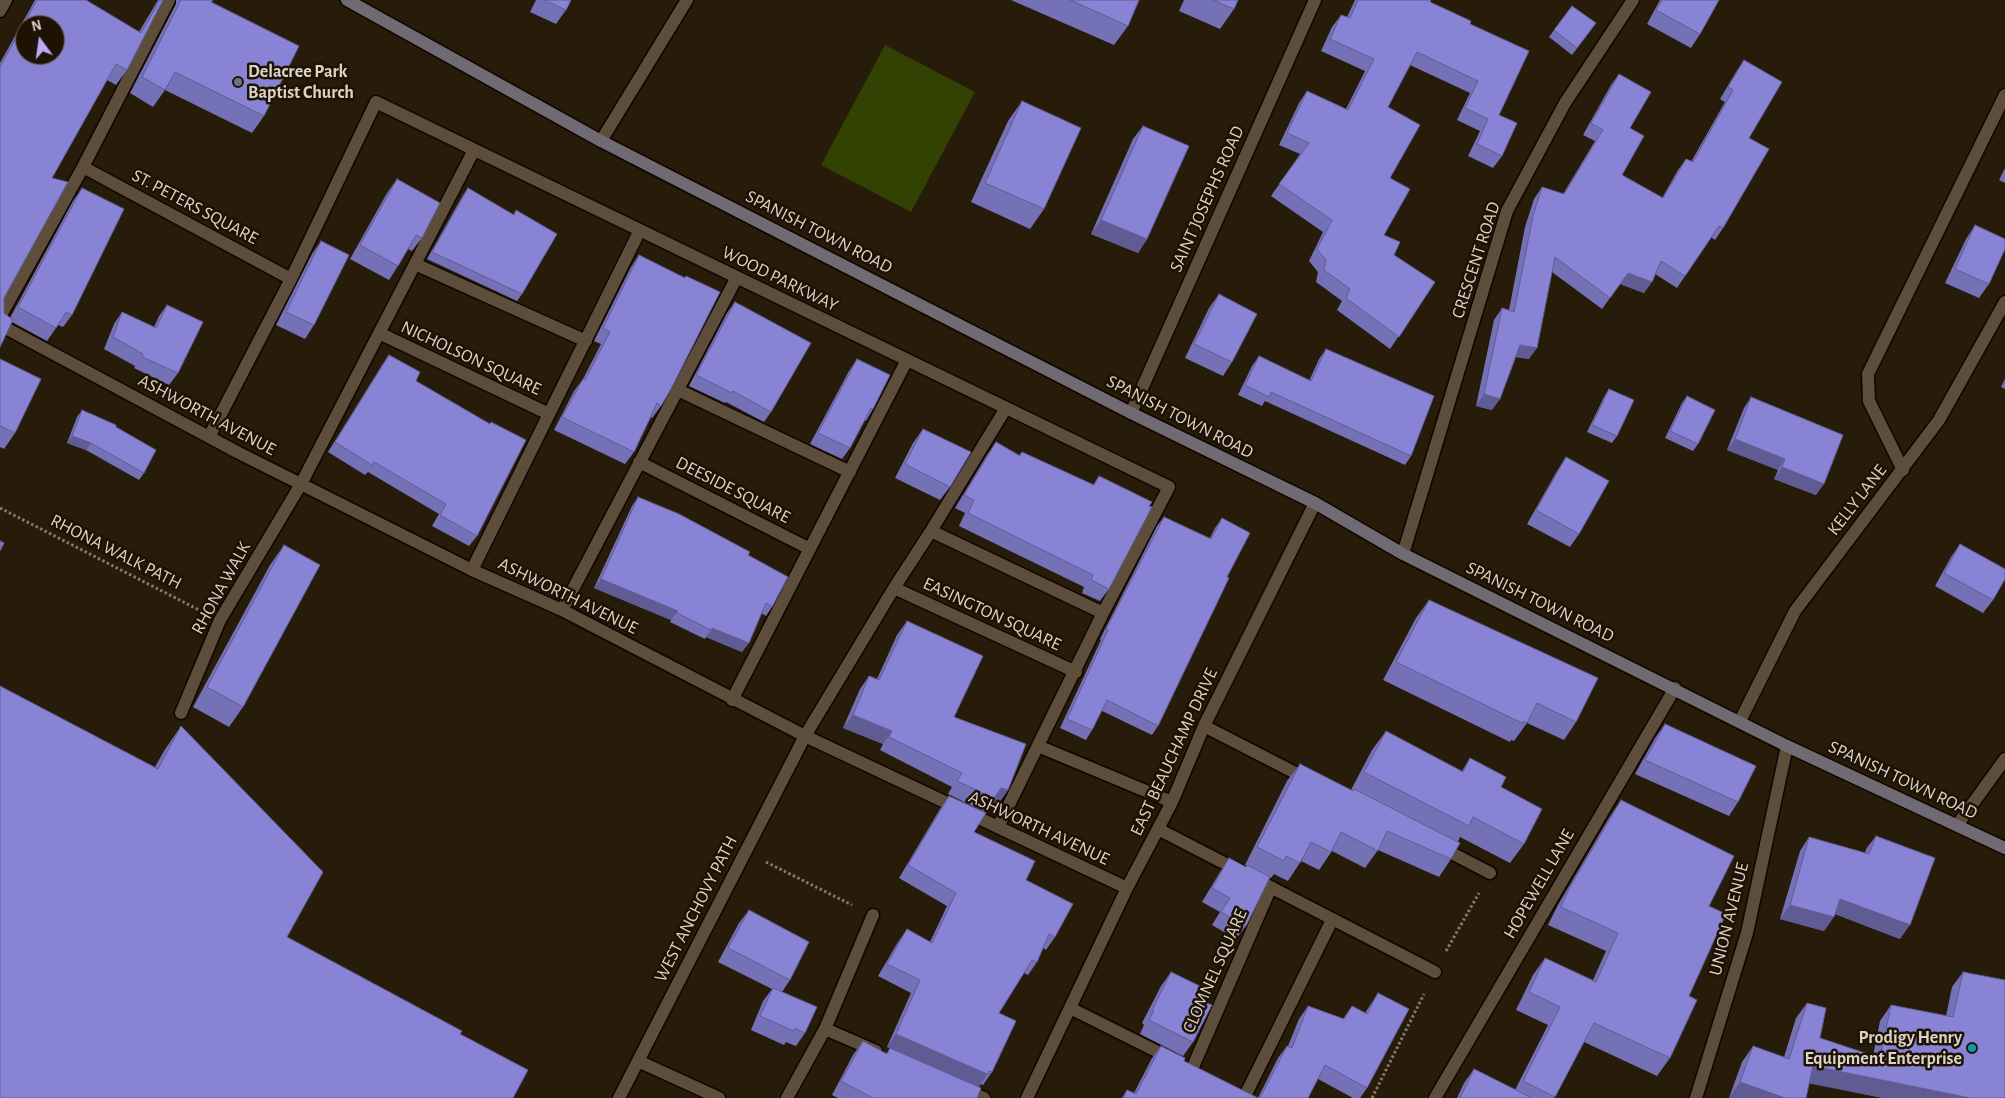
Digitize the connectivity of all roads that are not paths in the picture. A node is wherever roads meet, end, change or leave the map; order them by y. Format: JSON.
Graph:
{"nodes":[{"id":1,"x":6,"y":0,"type":"edge"},
{"id":2,"x":169,"y":0,"type":"edge"},
{"id":3,"x":687,"y":0,"type":"edge"},
{"id":4,"x":1315,"y":0,"type":"edge"},
{"id":5,"x":1633,"y":0,"type":"edge"},
{"id":6,"x":355,"y":2,"type":"edge"},
{"id":7,"x":0,"y":11,"type":"edge"},
{"id":8,"x":2005,"y":95,"type":"edge"},
{"id":9,"x":601,"y":141,"type":"junction"},
{"id":10,"x":474,"y":150,"type":"junction"},
{"id":11,"x":83,"y":167,"type":"junction"},
{"id":12,"x":640,"y":230,"type":"junction"},
{"id":13,"x":415,"y":264,"type":"junction"},
{"id":14,"x":737,"y":277,"type":"junction"},
{"id":15,"x":291,"y":279,"type":"junction"},
{"id":16,"x":2005,"y":302,"type":"edge"},
{"id":17,"x":0,"y":317,"type":"edge"},
{"id":18,"x":0,"y":325,"type":"edge"},
{"id":19,"x":379,"y":333,"type":"junction"},
{"id":20,"x":586,"y":341,"type":"junction"},
{"id":21,"x":907,"y":360,"type":"junction"},
{"id":22,"x":678,"y":390,"type":"junction"},
{"id":23,"x":1006,"y":408,"type":"junction"},
{"id":24,"x":1131,"y":413,"type":"junction"},
{"id":25,"x":549,"y":414,"type":"junction"},
{"id":26,"x":209,"y":437,"type":"junction"},
{"id":27,"x":639,"y":462,"type":"junction"},
{"id":28,"x":1903,"y":470,"type":"junction"},
{"id":29,"x":850,"y":472,"type":"junction"},
{"id":30,"x":301,"y":484,"type":"junction"},
{"id":31,"x":1169,"y":487,"type":"joint"},
{"id":32,"x":1315,"y":503,"type":"junction"},
{"id":33,"x":931,"y":531,"type":"junction"},
{"id":34,"x":810,"y":549,"type":"junction"},
{"id":35,"x":1403,"y":554,"type":"junction"},
{"id":36,"x":472,"y":570,"type":"junction"},
{"id":37,"x":894,"y":588,"type":"junction"},
{"id":38,"x":562,"y":610,"type":"junction"},
{"id":39,"x":1103,"y":613,"type":"junction"},
{"id":40,"x":1076,"y":672,"type":"junction"},
{"id":41,"x":1675,"y":688,"type":"junction"},
{"id":42,"x":732,"y":700,"type":"junction"},
{"id":43,"x":181,"y":713,"type":"dead end"},
{"id":44,"x":1740,"y":721,"type":"junction"},
{"id":45,"x":1204,"y":726,"type":"junction"},
{"id":46,"x":805,"y":736,"type":"junction"},
{"id":47,"x":1038,"y":746,"type":"junction"},
{"id":48,"x":1787,"y":746,"type":"junction"},
{"id":49,"x":2005,"y":759,"type":"edge"},
{"id":50,"x":1317,"y":784,"type":"edge"},
{"id":51,"x":1172,"y":802,"type":"junction"},
{"id":52,"x":1958,"y":824,"type":"junction"},
{"id":53,"x":998,"y":827,"type":"junction"},
{"id":54,"x":1158,"y":829,"type":"junction"},
{"id":55,"x":1429,"y":842,"type":"edge"},
{"id":56,"x":2005,"y":848,"type":"edge"},
{"id":57,"x":1490,"y":873,"type":"dead end"},
{"id":58,"x":1271,"y":887,"type":"junction"},
{"id":59,"x":1127,"y":888,"type":"junction"},
{"id":60,"x":873,"y":915,"type":"road end"},
{"id":61,"x":1332,"y":920,"type":"junction"},
{"id":62,"x":1435,"y":972,"type":"dead end"},
{"id":63,"x":1070,"y":1008,"type":"junction"},
{"id":64,"x":825,"y":1029,"type":"junction"},
{"id":65,"x":887,"y":1056,"type":"edge"},
{"id":66,"x":638,"y":1061,"type":"junction"},
{"id":67,"x":949,"y":1083,"type":"edge"},
{"id":68,"x":1243,"y":1095,"type":"edge"},
{"id":69,"x":619,"y":1098,"type":"edge"},
{"id":70,"x":719,"y":1098,"type":"edge"},
{"id":71,"x":787,"y":1098,"type":"edge"},
{"id":72,"x":984,"y":1098,"type":"edge"},
{"id":73,"x":1027,"y":1098,"type":"edge"},
{"id":74,"x":1434,"y":1098,"type":"edge"},
{"id":75,"x":1696,"y":1098,"type":"edge"}],
"edges":[{"from":1,"to":7,"type":"street"},
{"from":2,"to":11,"type":"street"},
{"from":3,"to":9,"type":"street"},
{"from":4,"to":24,"type":"street","name":"SAINT JOSEPHS ROAD"},
{"from":5,"to":35,"type":"street","name":"CRESCENT ROAD"},
{"from":6,"to":9,"type":"main road","name":"SPANISH TOWN ROAD"},
{"from":8,"to":28,"type":"street"},
{"from":9,"to":24,"type":"main road","name":"SPANISH TOWN ROAD"},
{"from":10,"to":12,"type":"street","name":"WOOD PARKWAY"},
{"from":10,"to":13,"type":"street","name":"NICHOLSON SQUARE"},
{"from":10,"to":15,"type":"street","name":"WOOD PARKWAY"},
{"from":11,"to":15,"type":"street","name":"ST. PETERS SQUARE"},
{"from":11,"to":17,"type":"street"},
{"from":12,"to":14,"type":"street","name":"WOOD PARKWAY"},
{"from":12,"to":20,"type":"street","name":"NICHOLSON SQUARE"},
{"from":13,"to":19,"type":"street","name":"NICHOLSON SQUARE"},
{"from":13,"to":20,"type":"street"},
{"from":14,"to":21,"type":"street","name":"WOOD PARKWAY"},
{"from":14,"to":22,"type":"street"},
{"from":15,"to":26,"type":"street"},
{"from":16,"to":28,"type":"street","name":"KELLY LANE"},
{"from":18,"to":26,"type":"street","name":"ASHWORTH AVENUE"},
{"from":19,"to":25,"type":"street","name":"NICHOLSON SQUARE"},
{"from":19,"to":30,"type":"street","name":"NICHOLSON SQUARE"},
{"from":20,"to":25,"type":"street","name":"NICHOLSON SQUARE"},
{"from":21,"to":23,"type":"street","name":"WOOD PARKWAY"},
{"from":21,"to":29,"type":"street"},
{"from":22,"to":27,"type":"street"},
{"from":22,"to":29,"type":"street"},
{"from":23,"to":31,"type":"street","name":"WOOD PARKWAY"},
{"from":23,"to":33,"type":"street","name":"EASINGTON SQUARE"},
{"from":24,"to":32,"type":"main road","name":"SPANISH TOWN ROAD"},
{"from":25,"to":36,"type":"street","name":"NICHOLSON SQUARE"},
{"from":26,"to":30,"type":"street","name":"ASHWORTH AVENUE"},
{"from":27,"to":34,"type":"street","name":"DEESIDE SQUARE"},
{"from":27,"to":38,"type":"street"},
{"from":28,"to":44,"type":"street","name":"KELLY LANE"},
{"from":29,"to":34,"type":"street"},
{"from":30,"to":36,"type":"street","name":"ASHWORTH AVENUE"},
{"from":30,"to":43,"type":"street","name":"RHONA WALK"},
{"from":31,"to":39,"type":"street","name":"EASINGTON SQUARE"},
{"from":32,"to":35,"type":"main road","name":"SPANISH TOWN ROAD"},
{"from":32,"to":45,"type":"street","name":"EAST BEAUCHAMP DRIVE"},
{"from":33,"to":37,"type":"street","name":"EASINGTON SQUARE"},
{"from":33,"to":39,"type":"street"},
{"from":34,"to":42,"type":"street"},
{"from":35,"to":41,"type":"main road","name":"SPANISH TOWN ROAD"},
{"from":36,"to":38,"type":"street","name":"ASHWORTH AVENUE"},
{"from":37,"to":40,"type":"street","name":"EASINGTON SQUARE"},
{"from":37,"to":46,"type":"street","name":"EASINGTON SQUARE"},
{"from":38,"to":42,"type":"street","name":"ASHWORTH AVENUE"},
{"from":39,"to":40,"type":"street","name":"EASINGTON SQUARE"},
{"from":40,"to":47,"type":"street","name":"EASINGTON SQUARE"},
{"from":41,"to":44,"type":"main road","name":"SPANISH TOWN ROAD"},
{"from":41,"to":74,"type":"street","name":"HOPEWELL LANE"},
{"from":42,"to":46,"type":"street","name":"ASHWORTH AVENUE"},
{"from":44,"to":48,"type":"main road","name":"SPANISH TOWN ROAD"},
{"from":45,"to":50,"type":"street"},
{"from":45,"to":51,"type":"street","name":"EAST BEAUCHAMP DRIVE"},
{"from":46,"to":53,"type":"street","name":"ASHWORTH AVENUE"},
{"from":46,"to":66,"type":"street","name":"WEST ANCHOVY PATH"},
{"from":47,"to":51,"type":"street"},
{"from":47,"to":53,"type":"street","name":"EASINGTON SQUARE"},
{"from":48,"to":52,"type":"main road","name":"SPANISH TOWN ROAD"},
{"from":48,"to":75,"type":"street","name":"UNION AVENUE"},
{"from":49,"to":52,"type":"street"},
{"from":51,"to":54,"type":"street","name":"EAST BEAUCHAMP DRIVE"},
{"from":52,"to":56,"type":"main road","name":"SPANISH TOWN ROAD"},
{"from":53,"to":59,"type":"street","name":"ASHWORTH AVENUE"},
{"from":54,"to":58,"type":"street"},
{"from":54,"to":59,"type":"street","name":"EAST BEAUCHAMP DRIVE"},
{"from":55,"to":57,"type":"street"},
{"from":58,"to":61,"type":"street"},
{"from":58,"to":63,"type":"street","name":"CLOMNEL SQUARE"},
{"from":59,"to":63,"type":"street","name":"EAST BEAUCHAMP DRIVE"},
{"from":60,"to":64,"type":"street"},
{"from":61,"to":62,"type":"street"},
{"from":61,"to":68,"type":"street"},
{"from":63,"to":73,"type":"street","name":"EAST BEAUCHAMP DRIVE"},
{"from":64,"to":65,"type":"street"},
{"from":64,"to":71,"type":"street"},
{"from":66,"to":69,"type":"street","name":"WEST ANCHOVY PATH"},
{"from":66,"to":70,"type":"street"},
{"from":67,"to":72,"type":"street"}]}
